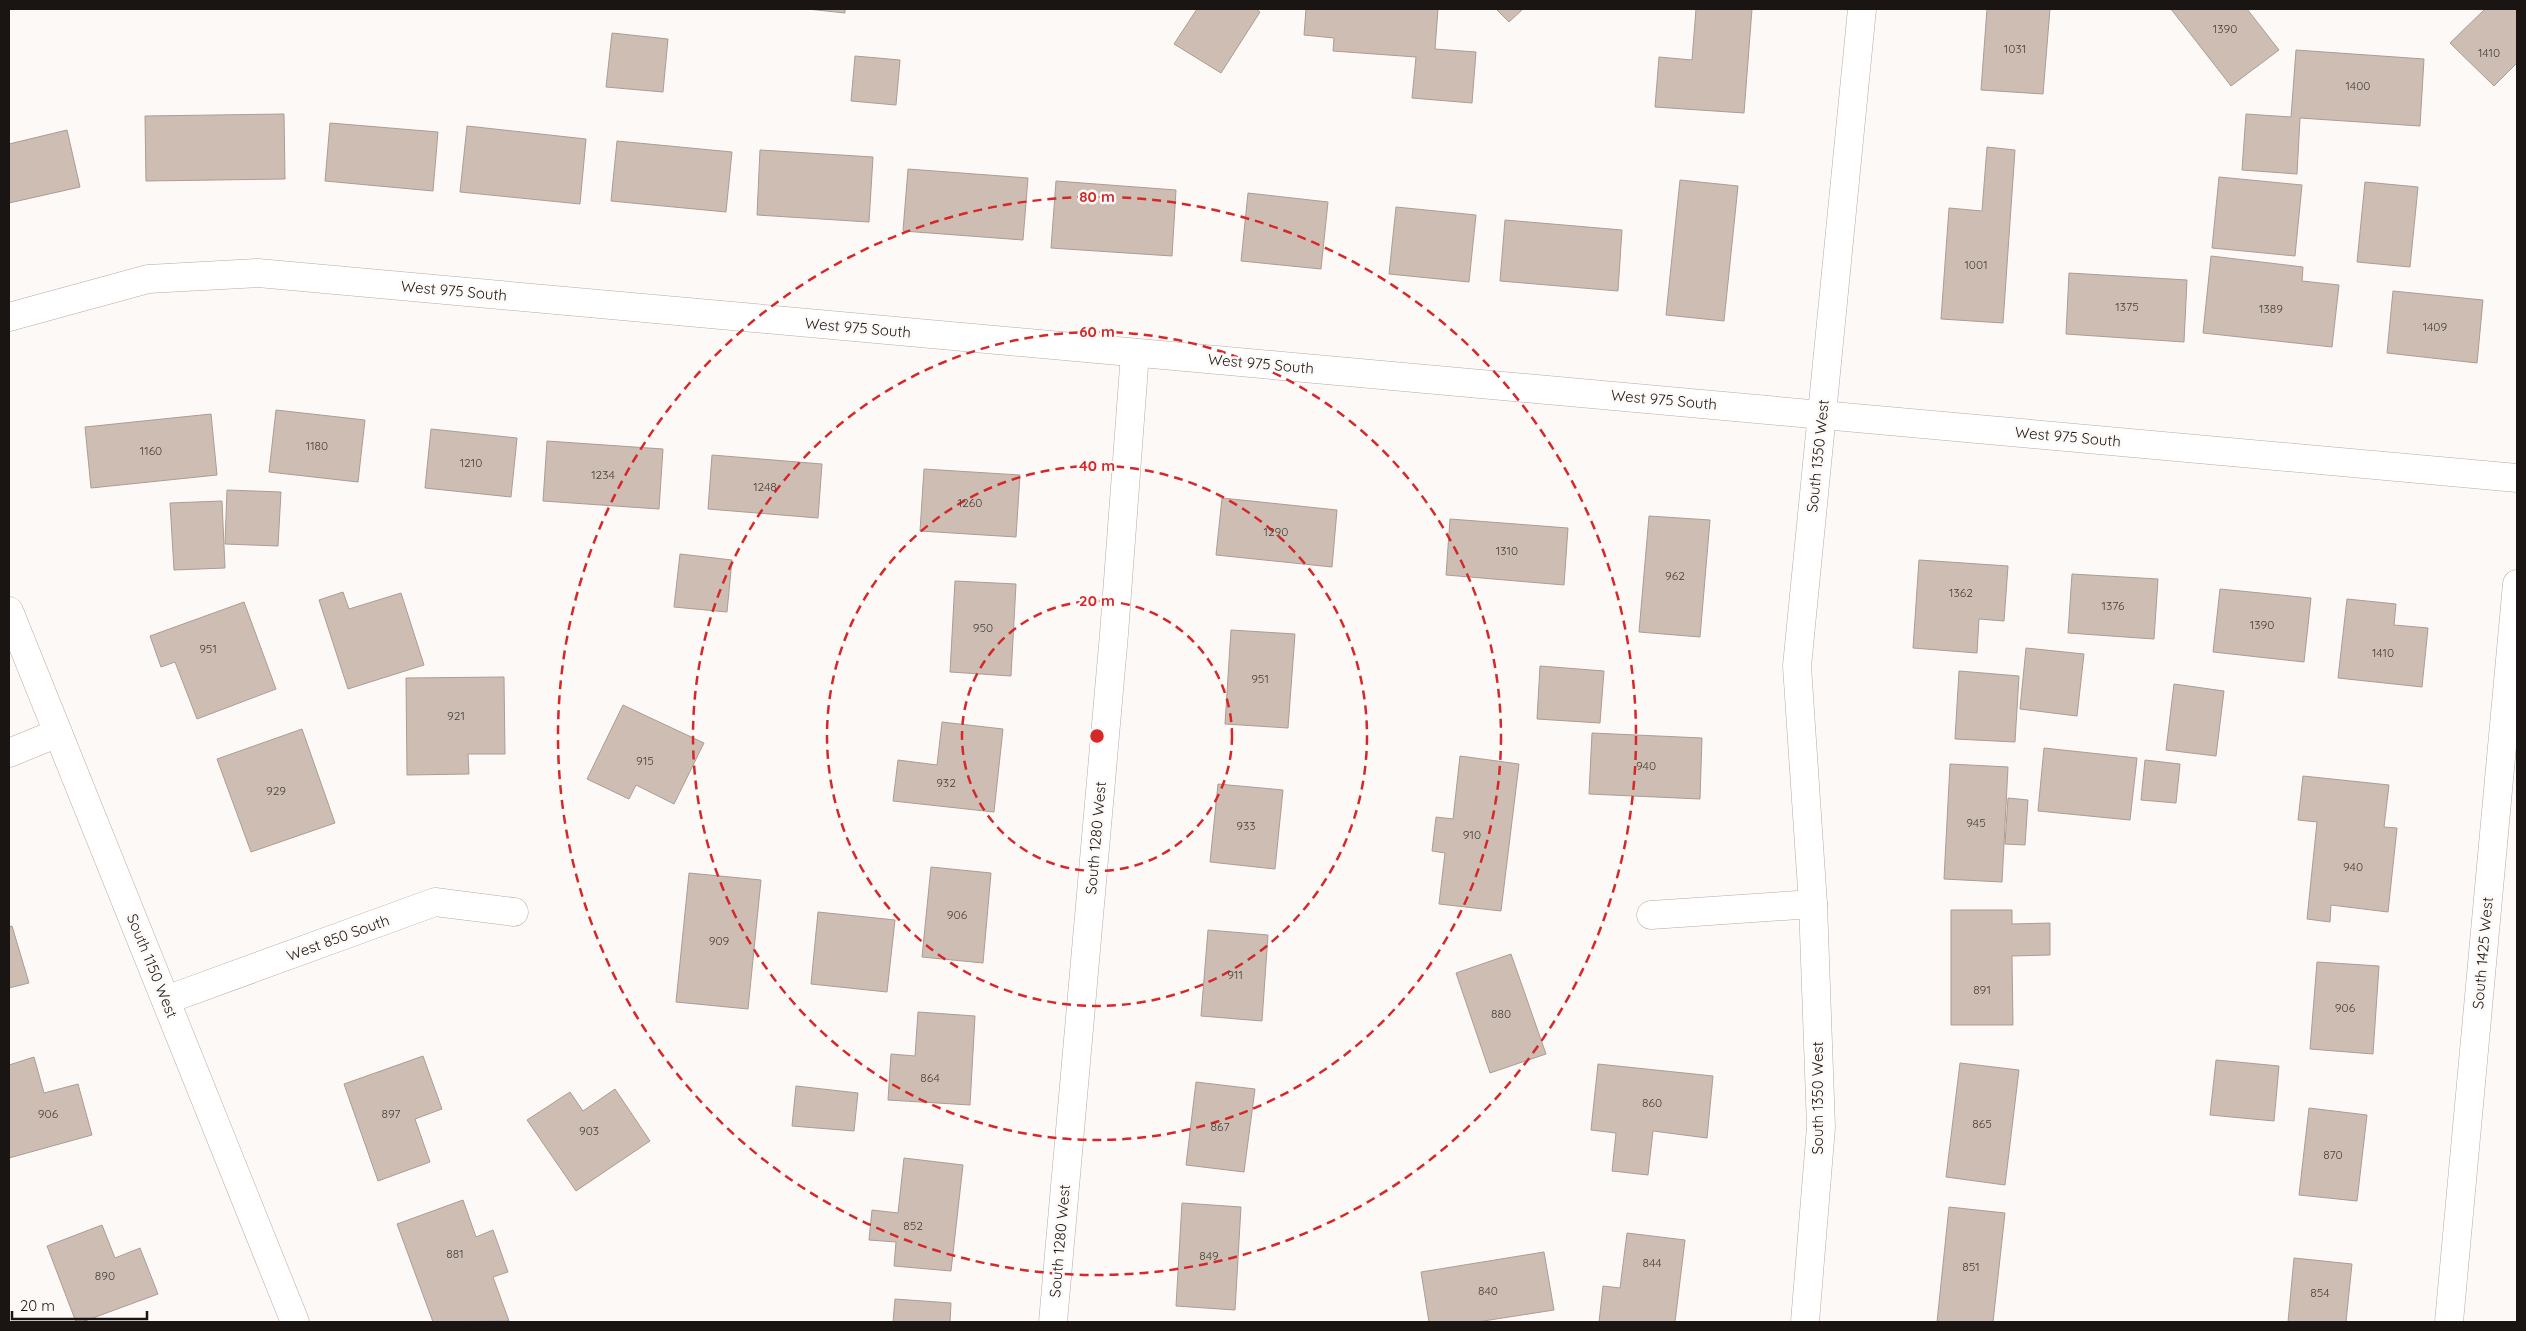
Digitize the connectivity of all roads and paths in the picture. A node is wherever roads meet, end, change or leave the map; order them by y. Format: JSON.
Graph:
{"nodes":[{"id":1,"x":1862,"y":9,"type":"edge"},
{"id":2,"x":9,"y":317,"type":"edge"},
{"id":3,"x":1136,"y":353,"type":"junction"},
{"id":4,"x":1822,"y":415,"type":"junction"},
{"id":5,"x":2517,"y":478,"type":"edge"},
{"id":6,"x":2517,"y":584,"type":"edge"},
{"id":7,"x":9,"y":610,"type":"edge"},
{"id":8,"x":58,"y":733,"type":"junction"},
{"id":9,"x":9,"y":753,"type":"edge"},
{"id":10,"x":1813,"y":904,"type":"junction"},
{"id":11,"x":514,"y":912,"type":"dead end"},
{"id":12,"x":1651,"y":915,"type":"dead end"},
{"id":13,"x":166,"y":1000,"type":"junction"},
{"id":14,"x":295,"y":1322,"type":"edge"},
{"id":15,"x":1053,"y":1322,"type":"edge"},
{"id":16,"x":1804,"y":1322,"type":"edge"},
{"id":17,"x":2449,"y":1322,"type":"edge"}],
"edges":[{"from":1,"to":4,"type":"street","name":"South 1350 West"},
{"from":2,"to":3,"type":"street","name":"West 975 South"},
{"from":3,"to":4,"type":"street","name":"West 975 South"},
{"from":3,"to":15,"type":"street","name":"South 1280 West"},
{"from":4,"to":5,"type":"street","name":"West 975 South"},
{"from":4,"to":10,"type":"street","name":"South 1350 West"},
{"from":6,"to":17,"type":"street","name":"South 1425 West"},
{"from":7,"to":8,"type":"street","name":"South 1150 West"},
{"from":8,"to":9,"type":"street"},
{"from":8,"to":13,"type":"street","name":"South 1150 West"},
{"from":10,"to":12,"type":"street"},
{"from":10,"to":16,"type":"street","name":"South 1350 West"},
{"from":11,"to":13,"type":"street","name":"West 850 South"},
{"from":13,"to":14,"type":"street","name":"South 1150 West"}]}
